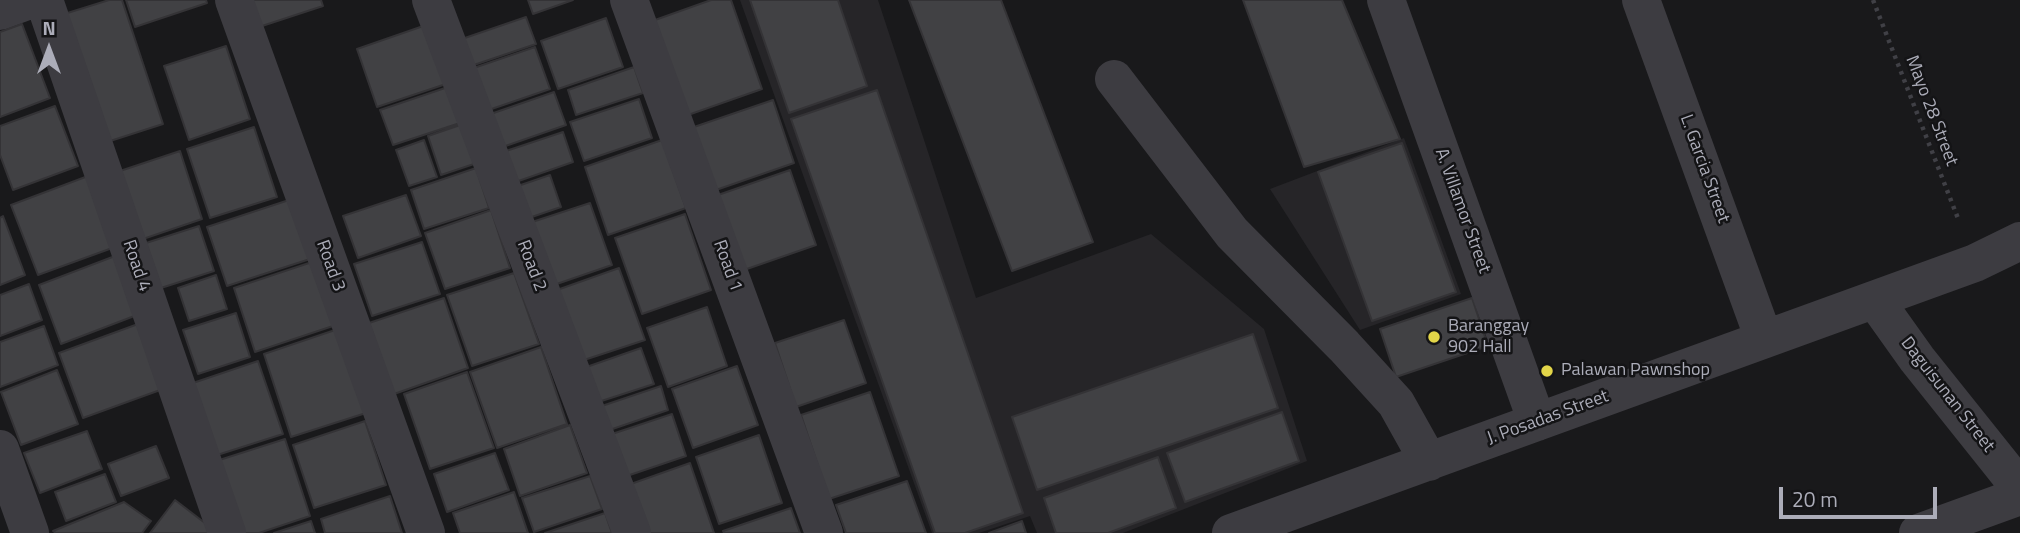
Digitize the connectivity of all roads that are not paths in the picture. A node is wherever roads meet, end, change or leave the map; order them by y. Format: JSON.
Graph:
{"nodes":[{"id":1,"x":30,"y":0,"type":"edge"},
{"id":2,"x":44,"y":0,"type":"edge"},
{"id":3,"x":234,"y":0,"type":"edge"},
{"id":4,"x":431,"y":0,"type":"edge"},
{"id":5,"x":629,"y":0,"type":"edge"},
{"id":6,"x":1386,"y":0,"type":"edge"},
{"id":7,"x":1641,"y":0,"type":"edge"},
{"id":8,"x":0,"y":11,"type":"edge"},
{"id":9,"x":1114,"y":79,"type":"dead end"},
{"id":10,"x":2020,"y":241,"type":"edge"},
{"id":11,"x":1875,"y":300,"type":"junction"},
{"id":12,"x":1764,"y":339,"type":"junction"},
{"id":13,"x":1537,"y":422,"type":"junction"},
{"id":14,"x":0,"y":449,"type":"edge"},
{"id":15,"x":1429,"y":462,"type":"junction"},
{"id":16,"x":2020,"y":488,"type":"edge"},
{"id":17,"x":2020,"y":496,"type":"edge"},
{"id":18,"x":30,"y":533,"type":"edge"},
{"id":19,"x":227,"y":533,"type":"edge"},
{"id":20,"x":426,"y":533,"type":"edge"},
{"id":21,"x":632,"y":533,"type":"edge"},
{"id":22,"x":824,"y":533,"type":"edge"},
{"id":23,"x":1231,"y":533,"type":"edge"},
{"id":24,"x":1918,"y":533,"type":"edge"}],
"edges":[{"from":1,"to":8,"type":"street"},
{"from":2,"to":19,"type":"street","name":"Road 4"},
{"from":3,"to":20,"type":"street","name":"Road 3"},
{"from":4,"to":21,"type":"street","name":"Road 2"},
{"from":5,"to":22,"type":"street","name":"Road 1"},
{"from":6,"to":13,"type":"street","name":"A. Villamor Street"},
{"from":7,"to":12,"type":"street","name":"L. Garcia Street"},
{"from":9,"to":15,"type":"street"},
{"from":10,"to":11,"type":"street","name":"J. Posadas Street"},
{"from":11,"to":12,"type":"street","name":"J. Posadas Street"},
{"from":11,"to":16,"type":"street","name":"Daguisunan Street"},
{"from":12,"to":13,"type":"street","name":"J. Posadas Street"},
{"from":13,"to":15,"type":"street","name":"J. Posadas Street"},
{"from":14,"to":18,"type":"street"},
{"from":15,"to":23,"type":"street","name":"J. Posadas Street"},
{"from":17,"to":24,"type":"street"}]}
